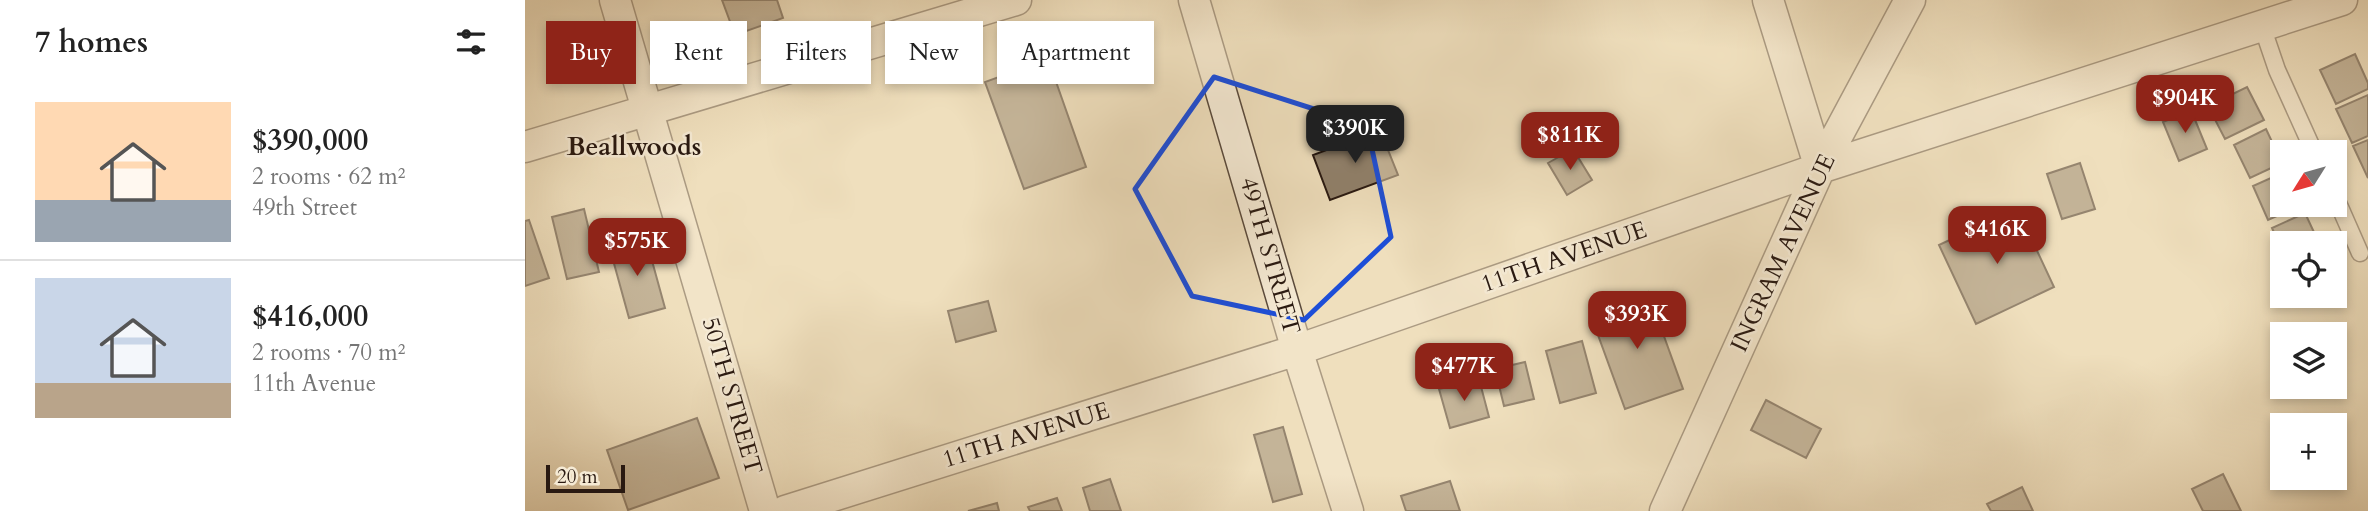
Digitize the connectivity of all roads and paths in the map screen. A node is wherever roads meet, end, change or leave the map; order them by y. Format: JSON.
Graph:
{"nodes":[{"id":1,"x":615,"y":0,"type":"edge"},
{"id":2,"x":1016,"y":0,"type":"edge"},
{"id":3,"x":1194,"y":0,"type":"edge"},
{"id":4,"x":1768,"y":0,"type":"edge"},
{"id":5,"x":1910,"y":0,"type":"edge"},
{"id":6,"x":2342,"y":0,"type":"edge"},
{"id":7,"x":2262,"y":26,"type":"junction"},
{"id":8,"x":649,"y":110,"type":"junction"},
{"id":9,"x":2309,"y":140,"type":"edge"},
{"id":10,"x":525,"y":147,"type":"edge"},
{"id":11,"x":1820,"y":168,"type":"junction"},
{"id":12,"x":2344,"y":217,"type":"edge"},
{"id":13,"x":2361,"y":254,"type":"dead end"},
{"id":14,"x":1297,"y":350,"type":"junction"},
{"id":15,"x":765,"y":511,"type":"edge"},
{"id":16,"x":785,"y":511,"type":"edge"},
{"id":17,"x":1348,"y":511,"type":"edge"},
{"id":18,"x":1665,"y":511,"type":"edge"}],
"edges":[{"from":1,"to":8,"type":"street","name":"50TH STREET"},
{"from":2,"to":8,"type":"street"},
{"from":3,"to":14,"type":"street","name":"49TH STREET"},
{"from":4,"to":11,"type":"street"},
{"from":5,"to":11,"type":"street","name":"INGRAM AVENUE"},
{"from":6,"to":7,"type":"street","name":"11TH AVENUE"},
{"from":7,"to":9,"type":"lane"},
{"from":7,"to":11,"type":"street","name":"11TH AVENUE"},
{"from":8,"to":10,"type":"street"},
{"from":8,"to":15,"type":"street","name":"50TH STREET"},
{"from":11,"to":14,"type":"street","name":"11TH AVENUE"},
{"from":11,"to":18,"type":"street","name":"INGRAM AVENUE"},
{"from":12,"to":13,"type":"lane"},
{"from":14,"to":16,"type":"street","name":"11TH AVENUE"},
{"from":14,"to":17,"type":"street","name":"49TH STREET"}]}
